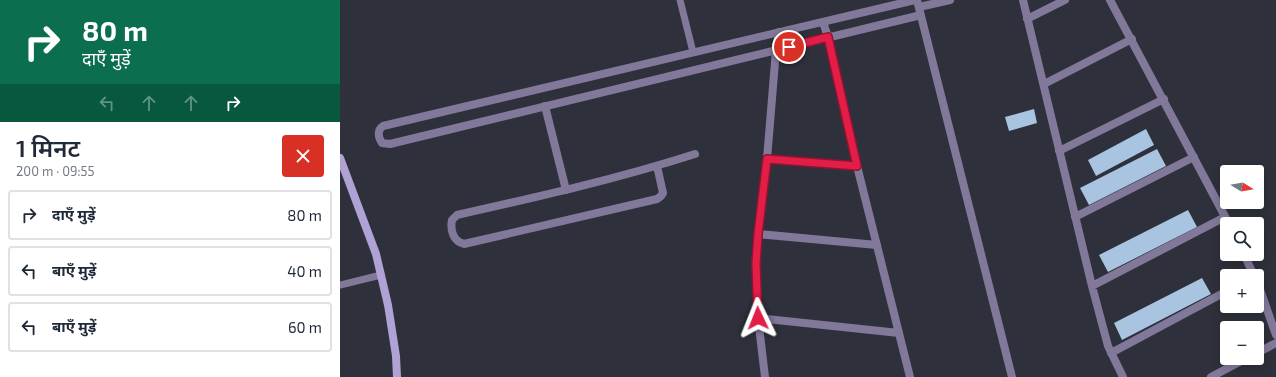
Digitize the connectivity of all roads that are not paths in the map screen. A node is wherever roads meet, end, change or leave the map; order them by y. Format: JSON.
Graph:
{"nodes":[{"id":1,"x":680,"y":0,"type":"edge"},
{"id":2,"x":950,"y":0,"type":"edge"},
{"id":3,"x":1023,"y":0,"type":"edge"},
{"id":4,"x":1065,"y":0,"type":"edge"},
{"id":5,"x":1110,"y":0,"type":"edge"},
{"id":6,"x":918,"y":5,"type":"edge"},
{"id":7,"x":1027,"y":19,"type":"junction"},
{"id":8,"x":823,"y":22,"type":"junction"},
{"id":9,"x":779,"y":32,"type":"junction"},
{"id":10,"x":828,"y":37,"type":"junction"},
{"id":11,"x":1132,"y":39,"type":"junction"},
{"id":12,"x":776,"y":50,"type":"junction"},
{"id":13,"x":693,"y":52,"type":"junction"},
{"id":14,"x":1044,"y":84,"type":"junction"},
{"id":15,"x":1164,"y":99,"type":"junction"},
{"id":16,"x":545,"y":106,"type":"junction"},
{"id":17,"x":1059,"y":151,"type":"junction"},
{"id":18,"x":695,"y":154,"type":"dead end"},
{"id":19,"x":1194,"y":157,"type":"junction"},
{"id":20,"x":340,"y":158,"type":"edge"},
{"id":21,"x":767,"y":159,"type":"junction"},
{"id":22,"x":657,"y":166,"type":"junction"},
{"id":23,"x":857,"y":166,"type":"junction"},
{"id":24,"x":566,"y":190,"type":"junction"},
{"id":25,"x":1075,"y":217,"type":"junction"},
{"id":26,"x":1225,"y":217,"type":"edge"},
{"id":27,"x":1220,"y":223,"type":"edge"},
{"id":28,"x":758,"y":234,"type":"junction"},
{"id":29,"x":877,"y":245,"type":"junction"},
{"id":30,"x":381,"y":275,"type":"junction"},
{"id":31,"x":340,"y":285,"type":"edge"},
{"id":32,"x":1092,"y":286,"type":"junction"},
{"id":33,"x":1220,"y":295,"type":"edge"},
{"id":34,"x":1264,"y":301,"type":"edge"},
{"id":35,"x":758,"y":318,"type":"junction"},
{"id":36,"x":899,"y":333,"type":"junction"},
{"id":37,"x":1276,"y":335,"type":"edge"},
{"id":38,"x":1276,"y":343,"type":"edge"},
{"id":39,"x":1264,"y":349,"type":"edge"},
{"id":40,"x":1111,"y":353,"type":"junction"},
{"id":41,"x":1234,"y":365,"type":"edge"},
{"id":42,"x":397,"y":377,"type":"edge"},
{"id":43,"x":765,"y":377,"type":"edge"},
{"id":44,"x":910,"y":377,"type":"edge"},
{"id":45,"x":1012,"y":377,"type":"edge"},
{"id":46,"x":1123,"y":377,"type":"edge"},
{"id":47,"x":1211,"y":377,"type":"edge"}],
"edges":[{"from":1,"to":13,"type":"lane"},
{"from":2,"to":6,"type":"street"},
{"from":3,"to":7,"type":"street"},
{"from":4,"to":7,"type":"street"},
{"from":5,"to":11,"type":"street"},
{"from":6,"to":8,"type":"street"},
{"from":6,"to":10,"type":"street"},
{"from":6,"to":45,"type":"street"},
{"from":7,"to":14,"type":"street"},
{"from":8,"to":9,"type":"street"},
{"from":8,"to":10,"type":"street"},
{"from":9,"to":12,"type":"street"},
{"from":9,"to":13,"type":"street"},
{"from":10,"to":12,"type":"street"},
{"from":10,"to":23,"type":"street"},
{"from":11,"to":14,"type":"street"},
{"from":11,"to":15,"type":"street"},
{"from":12,"to":16,"type":"street"},
{"from":12,"to":21,"type":"street"},
{"from":13,"to":16,"type":"street"},
{"from":14,"to":17,"type":"street"},
{"from":15,"to":17,"type":"street"},
{"from":15,"to":19,"type":"street"},
{"from":16,"to":24,"type":"street"},
{"from":17,"to":25,"type":"street"},
{"from":18,"to":22,"type":"street"},
{"from":19,"to":25,"type":"street"},
{"from":19,"to":26,"type":"street"},
{"from":20,"to":30,"type":"main road"},
{"from":21,"to":23,"type":"street"},
{"from":21,"to":28,"type":"street"},
{"from":22,"to":24,"type":"street"},
{"from":22,"to":24,"type":"street"},
{"from":23,"to":29,"type":"street"},
{"from":25,"to":32,"type":"street"},
{"from":27,"to":32,"type":"street"},
{"from":28,"to":29,"type":"street"},
{"from":28,"to":35,"type":"street"},
{"from":29,"to":36,"type":"street"},
{"from":30,"to":31,"type":"lane"},
{"from":30,"to":42,"type":"main road"},
{"from":32,"to":40,"type":"street"},
{"from":33,"to":40,"type":"street"},
{"from":34,"to":37,"type":"street"},
{"from":35,"to":36,"type":"street"},
{"from":35,"to":43,"type":"street"},
{"from":36,"to":44,"type":"street"},
{"from":38,"to":39,"type":"street"},
{"from":40,"to":46,"type":"street"},
{"from":41,"to":47,"type":"street"}]}
